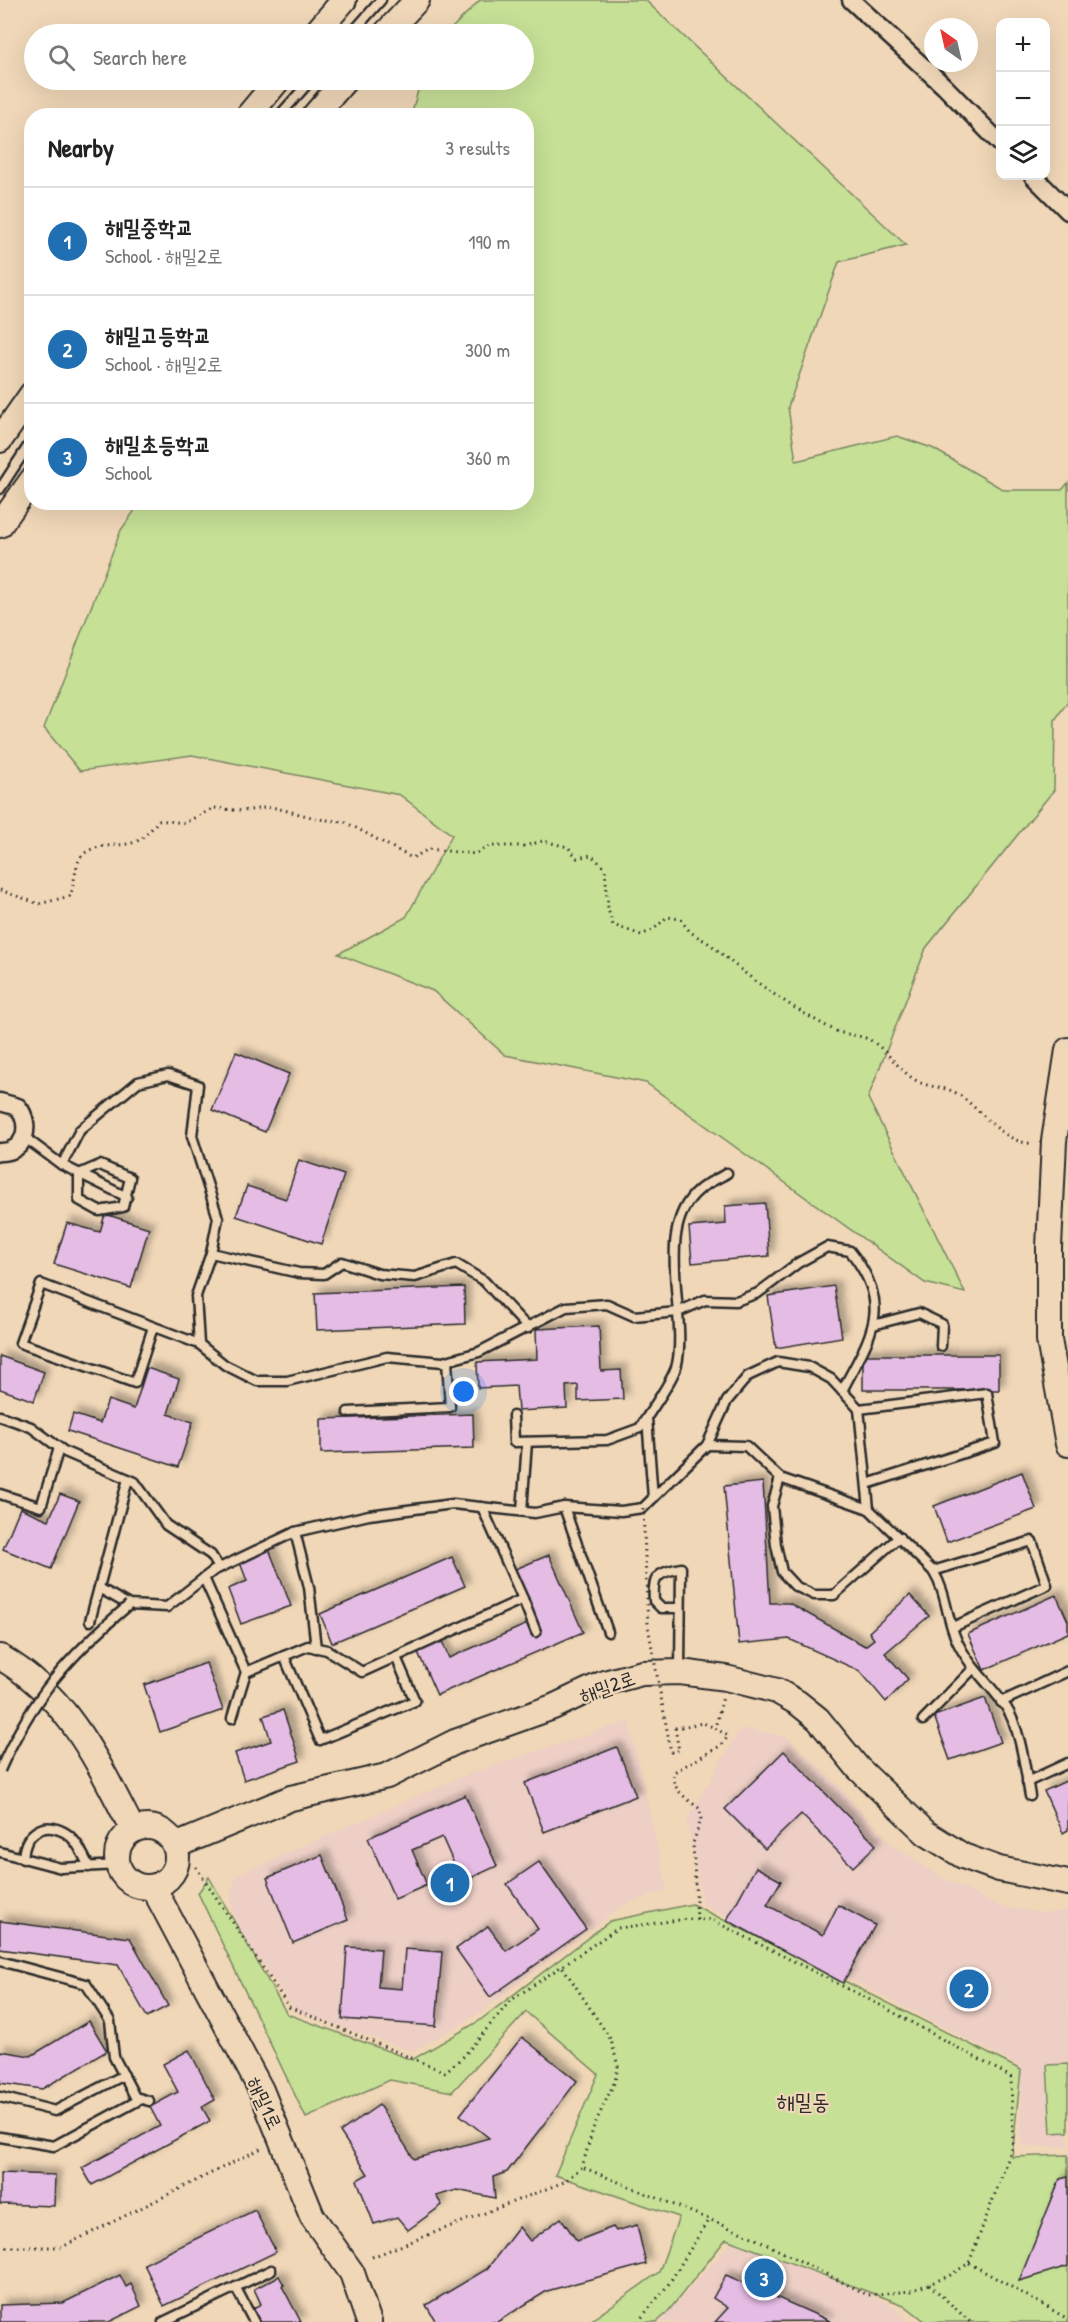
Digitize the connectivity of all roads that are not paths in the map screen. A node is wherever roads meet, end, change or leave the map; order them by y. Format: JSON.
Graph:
{"nodes":[{"id":1,"x":344,"y":0,"type":"edge"},
{"id":2,"x":381,"y":0,"type":"edge"},
{"id":3,"x":417,"y":0,"type":"edge"},
{"id":4,"x":850,"y":0,"type":"edge"},
{"id":5,"x":324,"y":24,"type":"edge"},
{"id":6,"x":360,"y":24,"type":"edge"},
{"id":7,"x":394,"y":24,"type":"edge"},
{"id":8,"x":270,"y":90,"type":"edge"},
{"id":9,"x":302,"y":90,"type":"edge"},
{"id":10,"x":336,"y":90,"type":"edge"},
{"id":11,"x":255,"y":108,"type":"edge"},
{"id":12,"x":286,"y":108,"type":"edge"},
{"id":13,"x":321,"y":108,"type":"edge"},
{"id":14,"x":996,"y":139,"type":"edge"},
{"id":15,"x":1037,"y":180,"type":"edge"},
{"id":16,"x":1068,"y":211,"type":"edge"},
{"id":17,"x":24,"y":405,"type":"edge"},
{"id":18,"x":0,"y":440,"type":"edge"},
{"id":19,"x":24,"y":452,"type":"edge"},
{"id":20,"x":0,"y":489,"type":"edge"},
{"id":21,"x":24,"y":491,"type":"edge"},
{"id":22,"x":0,"y":525,"type":"edge"},
{"id":23,"x":1068,"y":1050,"type":"edge"},
{"id":24,"x":0,"y":1102,"type":"edge"},
{"id":25,"x":24,"y":1137,"type":"junction"},
{"id":26,"x":0,"y":1152,"type":"edge"},
{"id":27,"x":62,"y":1165,"type":"junction"},
{"id":28,"x":727,"y":1173,"type":"dead end"},
{"id":29,"x":79,"y":1174,"type":"junction"},
{"id":30,"x":127,"y":1197,"type":"junction"},
{"id":31,"x":211,"y":1253,"type":"junction"},
{"id":32,"x":678,"y":1312,"type":"junction"},
{"id":33,"x":873,"y":1325,"type":"junction"},
{"id":34,"x":153,"y":1327,"type":"junction"},
{"id":35,"x":528,"y":1328,"type":"junction"},
{"id":36,"x":199,"y":1344,"type":"junction"},
{"id":37,"x":941,"y":1346,"type":"dead end"},
{"id":38,"x":447,"y":1361,"type":"junction"},
{"id":39,"x":842,"y":1392,"type":"junction"},
{"id":40,"x":859,"y":1409,"type":"junction"},
{"id":41,"x":348,"y":1412,"type":"dead end"},
{"id":42,"x":0,"y":1416,"type":"edge"},
{"id":43,"x":513,"y":1416,"type":"dead end"},
{"id":44,"x":647,"y":1416,"type":"junction"},
{"id":45,"x":527,"y":1442,"type":"junction"},
{"id":46,"x":1068,"y":1444,"type":"edge"},
{"id":47,"x":707,"y":1445,"type":"junction"},
{"id":48,"x":59,"y":1448,"type":"junction"},
{"id":49,"x":780,"y":1478,"type":"junction"},
{"id":50,"x":128,"y":1479,"type":"junction"},
{"id":51,"x":867,"y":1484,"type":"junction"},
{"id":52,"x":0,"y":1494,"type":"edge"},
{"id":53,"x":653,"y":1498,"type":"junction"},
{"id":54,"x":482,"y":1507,"type":"junction"},
{"id":55,"x":564,"y":1507,"type":"junction"},
{"id":56,"x":869,"y":1509,"type":"junction"},
{"id":57,"x":522,"y":1511,"type":"junction"},
{"id":58,"x":295,"y":1532,"type":"junction"},
{"id":59,"x":899,"y":1537,"type":"junction"},
{"id":60,"x":219,"y":1568,"type":"junction"},
{"id":61,"x":933,"y":1571,"type":"junction"},
{"id":62,"x":204,"y":1578,"type":"junction"},
{"id":63,"x":99,"y":1588,"type":"junction"},
{"id":64,"x":523,"y":1599,"type":"junction"},
{"id":65,"x":129,"y":1605,"type":"junction"},
{"id":66,"x":680,"y":1608,"type":"junction"},
{"id":67,"x":90,"y":1621,"type":"dead end"},
{"id":68,"x":953,"y":1627,"type":"junction"},
{"id":69,"x":536,"y":1632,"type":"dead end"},
{"id":70,"x":608,"y":1632,"type":"dead end"},
{"id":71,"x":316,"y":1648,"type":"junction"},
{"id":72,"x":284,"y":1656,"type":"junction"},
{"id":73,"x":0,"y":1657,"type":"edge"},
{"id":74,"x":396,"y":1657,"type":"junction"},
{"id":75,"x":973,"y":1669,"type":"junction"},
{"id":76,"x":1068,"y":1671,"type":"edge"},
{"id":77,"x":246,"y":1672,"type":"junction"},
{"id":78,"x":680,"y":1672,"type":"junction"},
{"id":79,"x":1001,"y":1702,"type":"junction"},
{"id":80,"x":232,"y":1718,"type":"dead end"},
{"id":81,"x":923,"y":1720,"type":"dead end"},
{"id":82,"x":1068,"y":1764,"type":"edge"},
{"id":83,"x":0,"y":1770,"type":"edge"},
{"id":84,"x":1027,"y":1782,"type":"junction"},
{"id":85,"x":1030,"y":1796,"type":"dead end"},
{"id":86,"x":133,"y":1830,"type":"junction"},
{"id":87,"x":175,"y":1846,"type":"junction"},
{"id":88,"x":0,"y":1852,"type":"edge"},
{"id":89,"x":23,"y":1859,"type":"junction"},
{"id":90,"x":119,"y":1864,"type":"junction"},
{"id":91,"x":89,"y":1867,"type":"junction"},
{"id":92,"x":1068,"y":1882,"type":"edge"},
{"id":93,"x":153,"y":1887,"type":"junction"},
{"id":94,"x":0,"y":1961,"type":"edge"},
{"id":95,"x":124,"y":2074,"type":"junction"},
{"id":96,"x":0,"y":2097,"type":"edge"},
{"id":97,"x":0,"y":2138,"type":"edge"},
{"id":98,"x":271,"y":2270,"type":"dead end"},
{"id":99,"x":236,"y":2288,"type":"junction"},
{"id":100,"x":163,"y":2322,"type":"edge"},
{"id":101,"x":254,"y":2322,"type":"edge"},
{"id":102,"x":369,"y":2322,"type":"edge"}],
"edges":[{"from":1,"to":5,"type":"street"},
{"from":2,"to":6,"type":"lane"},
{"from":3,"to":7,"type":"street"},
{"from":4,"to":14,"type":"street"},
{"from":8,"to":11,"type":"street"},
{"from":9,"to":12,"type":"lane"},
{"from":10,"to":13,"type":"street"},
{"from":15,"to":16,"type":"street"},
{"from":17,"to":18,"type":"street"},
{"from":19,"to":20,"type":"lane"},
{"from":21,"to":22,"type":"street"},
{"from":23,"to":46,"type":"street"},
{"from":24,"to":25,"type":"street"},
{"from":25,"to":26,"type":"street"},
{"from":25,"to":27,"type":"lane"},
{"from":27,"to":29,"type":"lane"},
{"from":27,"to":31,"type":"lane"},
{"from":28,"to":32,"type":"lane"},
{"from":29,"to":30,"type":"lane"},
{"from":29,"to":30,"type":"lane"},
{"from":29,"to":30,"type":"lane"},
{"from":31,"to":35,"type":"lane"},
{"from":31,"to":36,"type":"lane"},
{"from":32,"to":33,"type":"lane"},
{"from":32,"to":35,"type":"lane"},
{"from":32,"to":44,"type":"lane"},
{"from":33,"to":37,"type":"lane"},
{"from":33,"to":39,"type":"lane"},
{"from":34,"to":34,"type":"lane"},
{"from":34,"to":36,"type":"lane"},
{"from":35,"to":38,"type":"lane"},
{"from":36,"to":38,"type":"lane"},
{"from":38,"to":41,"type":"lane"},
{"from":39,"to":40,"type":"lane"},
{"from":39,"to":47,"type":"lane"},
{"from":40,"to":51,"type":"lane"},
{"from":40,"to":51,"type":"lane"},
{"from":42,"to":48,"type":"lane"},
{"from":43,"to":45,"type":"lane"},
{"from":44,"to":45,"type":"lane"},
{"from":44,"to":53,"type":"lane"},
{"from":45,"to":57,"type":"lane"},
{"from":47,"to":49,"type":"lane"},
{"from":47,"to":53,"type":"lane"},
{"from":48,"to":50,"type":"lane"},
{"from":48,"to":52,"type":"lane"},
{"from":49,"to":56,"type":"lane"},
{"from":49,"to":59,"type":"lane"},
{"from":50,"to":60,"type":"lane"},
{"from":50,"to":63,"type":"lane"},
{"from":51,"to":56,"type":"lane"},
{"from":53,"to":55,"type":"lane"},
{"from":54,"to":57,"type":"lane"},
{"from":54,"to":58,"type":"lane"},
{"from":54,"to":64,"type":"lane"},
{"from":55,"to":57,"type":"lane"},
{"from":55,"to":70,"type":"lane"},
{"from":56,"to":59,"type":"lane"},
{"from":58,"to":60,"type":"lane"},
{"from":58,"to":71,"type":"lane"},
{"from":59,"to":61,"type":"lane"},
{"from":60,"to":62,"type":"lane"},
{"from":61,"to":68,"type":"lane"},
{"from":61,"to":68,"type":"lane"},
{"from":62,"to":65,"type":"lane"},
{"from":62,"to":77,"type":"lane"},
{"from":63,"to":65,"type":"lane"},
{"from":63,"to":67,"type":"lane"},
{"from":64,"to":69,"type":"lane"},
{"from":64,"to":74,"type":"lane"},
{"from":65,"to":83,"type":"lane","bridge":true},
{"from":66,"to":66,"type":"lane"},
{"from":66,"to":78,"type":"lane"},
{"from":68,"to":75,"type":"lane"},
{"from":71,"to":72,"type":"lane"},
{"from":71,"to":74,"type":"lane"},
{"from":72,"to":74,"type":"lane"},
{"from":72,"to":77,"type":"lane"},
{"from":73,"to":86,"type":"street"},
{"from":75,"to":79,"type":"lane"},
{"from":75,"to":81,"type":"lane"},
{"from":76,"to":79,"type":"lane"},
{"from":77,"to":80,"type":"lane"},
{"from":78,"to":87,"type":"street","name":"해밀2로"},
{"from":78,"to":92,"type":"street","name":"해밀2로"},
{"from":79,"to":84,"type":"lane"},
{"from":82,"to":84,"type":"lane"},
{"from":84,"to":85,"type":"lane"},
{"from":86,"to":87,"type":"street"},
{"from":86,"to":90,"type":"street"},
{"from":87,"to":93,"type":"street"},
{"from":88,"to":89,"type":"lane"},
{"from":89,"to":91,"type":"lane"},
{"from":89,"to":91,"type":"lane"},
{"from":90,"to":91,"type":"lane"},
{"from":90,"to":93,"type":"street"},
{"from":93,"to":102,"type":"street","name":"해밀1로"},
{"from":94,"to":95,"type":"lane"},
{"from":95,"to":96,"type":"lane"},
{"from":95,"to":97,"type":"lane"},
{"from":98,"to":99,"type":"lane"},
{"from":99,"to":100,"type":"lane"},
{"from":99,"to":101,"type":"lane"}]}
